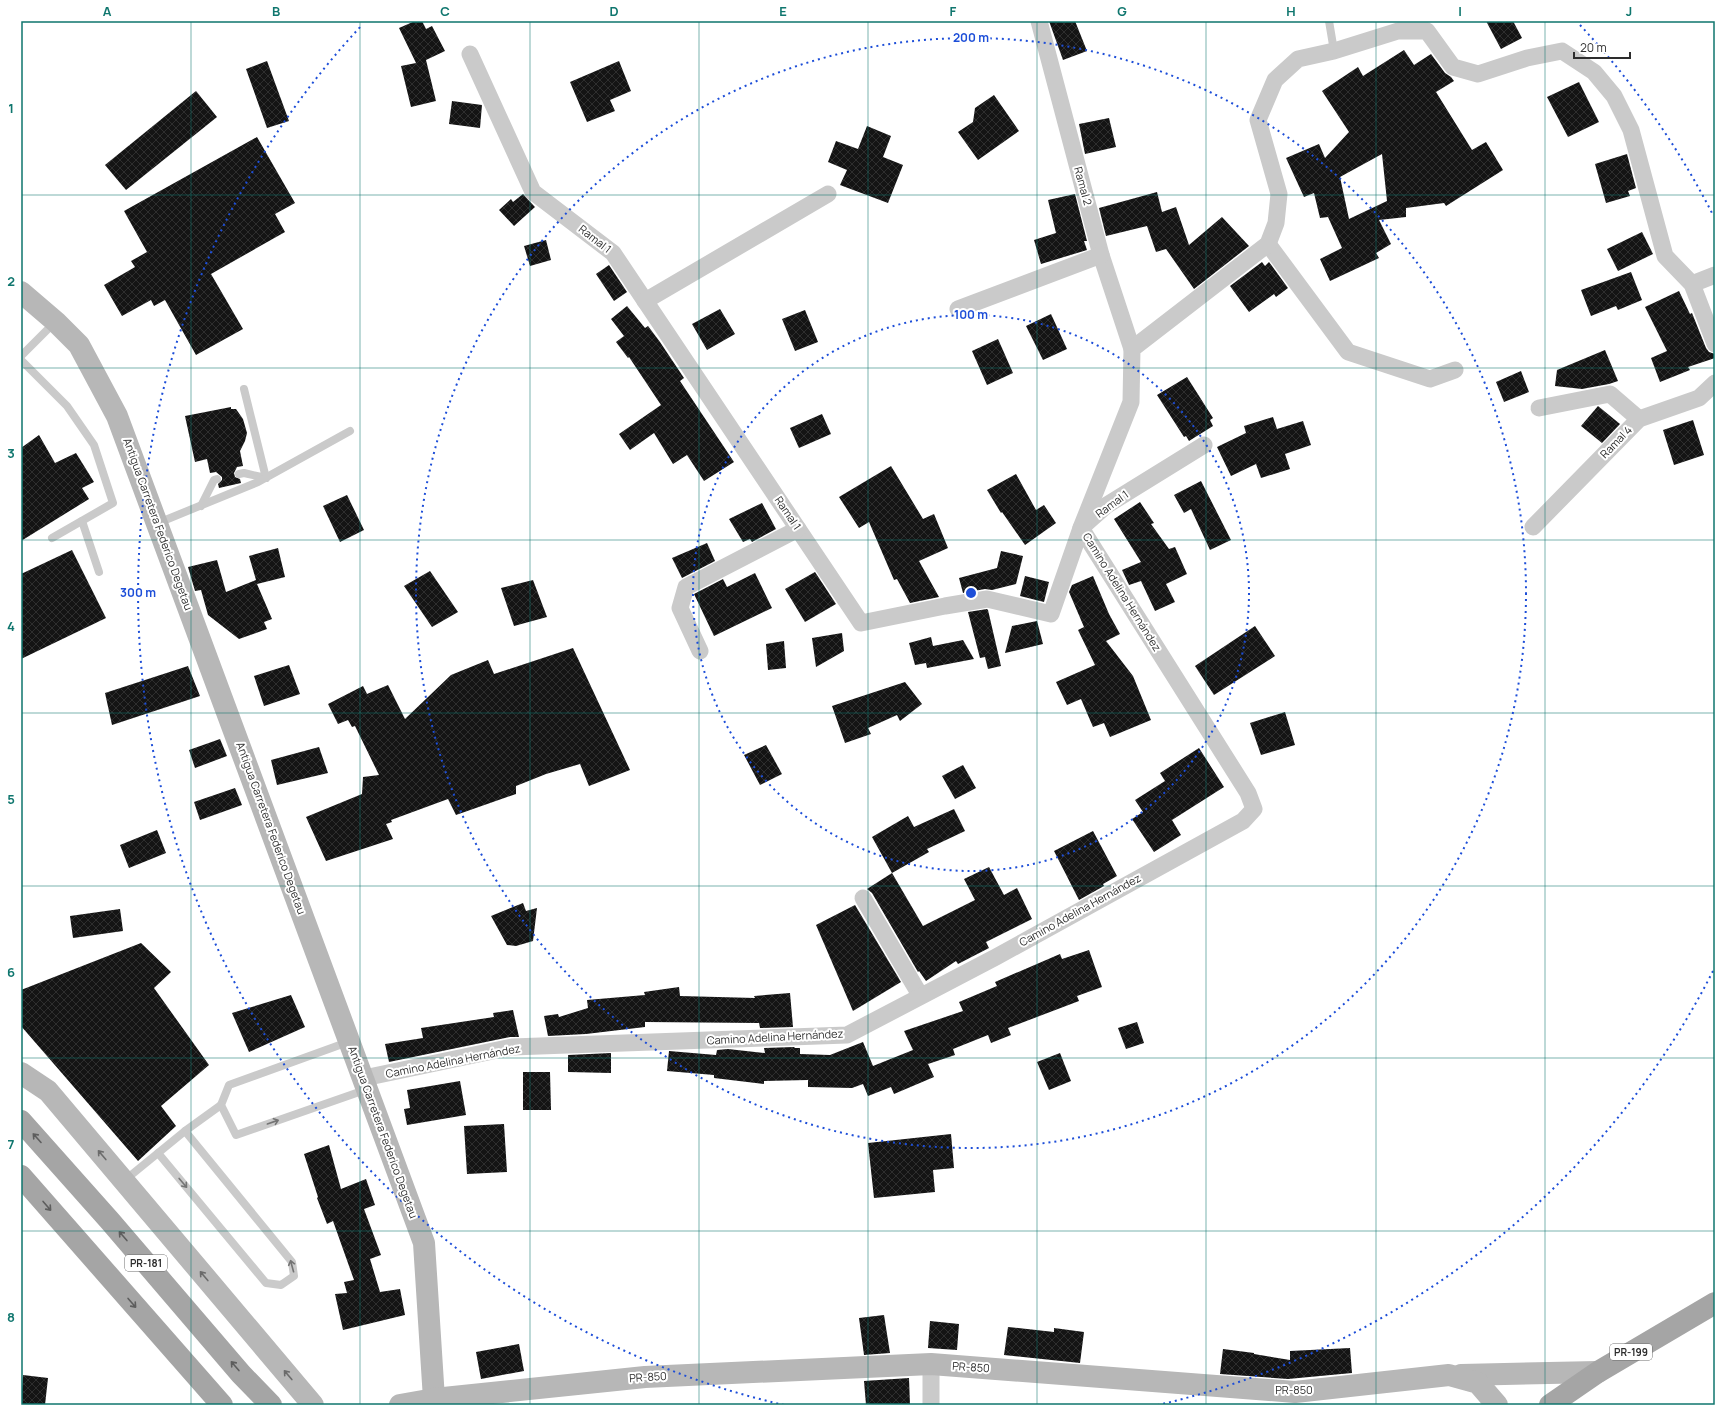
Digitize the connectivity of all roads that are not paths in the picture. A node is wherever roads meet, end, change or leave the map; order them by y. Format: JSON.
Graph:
{"nodes":[{"id":1,"x":1039,"y":21,"type":"edge"},
{"id":2,"x":1329,"y":21,"type":"edge"},
{"id":3,"x":1429,"y":26,"type":"edge"},
{"id":4,"x":1334,"y":51,"type":"junction"},
{"id":5,"x":470,"y":54,"type":"dead end"},
{"id":6,"x":828,"y":194,"type":"dead end"},
{"id":7,"x":1268,"y":244,"type":"junction"},
{"id":8,"x":1101,"y":255,"type":"junction"},
{"id":9,"x":1715,"y":275,"type":"edge"},
{"id":10,"x":1692,"y":284,"type":"junction"},
{"id":11,"x":21,"y":292,"type":"edge"},
{"id":12,"x":645,"y":301,"type":"junction"},
{"id":13,"x":958,"y":309,"type":"dead end"},
{"id":14,"x":56,"y":322,"type":"junction"},
{"id":15,"x":1715,"y":344,"type":"edge"},
{"id":16,"x":1132,"y":349,"type":"junction"},
{"id":17,"x":21,"y":356,"type":"edge"},
{"id":18,"x":21,"y":360,"type":"edge"},
{"id":19,"x":1455,"y":370,"type":"dead end"},
{"id":20,"x":1715,"y":383,"type":"edge"},
{"id":21,"x":244,"y":389,"type":"dead end"},
{"id":22,"x":1539,"y":408,"type":"dead end"},
{"id":23,"x":1639,"y":419,"type":"junction"},
{"id":24,"x":350,"y":431,"type":"dead end"},
{"id":25,"x":1204,"y":445,"type":"dead end"},
{"id":26,"x":239,"y":474,"type":"dead end"},
{"id":27,"x":266,"y":478,"type":"junction"},
{"id":28,"x":217,"y":479,"type":"dead end"},
{"id":29,"x":201,"y":506,"type":"junction"},
{"id":30,"x":82,"y":521,"type":"junction"},
{"id":31,"x":157,"y":523,"type":"junction"},
{"id":32,"x":1533,"y":527,"type":"dead end"},
{"id":33,"x":1082,"y":528,"type":"junction"},
{"id":34,"x":798,"y":529,"type":"junction"},
{"id":35,"x":52,"y":538,"type":"dead end"},
{"id":36,"x":98,"y":572,"type":"dead end"},
{"id":37,"x":700,"y":651,"type":"dead end"},
{"id":38,"x":863,"y":898,"type":"dead end"},
{"id":39,"x":920,"y":995,"type":"junction"},
{"id":40,"x":350,"y":1041,"type":"junction"},
{"id":41,"x":21,"y":1073,"type":"edge"},
{"id":42,"x":366,"y":1083,"type":"junction"},
{"id":43,"x":221,"y":1105,"type":"junction"},
{"id":44,"x":21,"y":1121,"type":"edge"},
{"id":45,"x":185,"y":1131,"type":"junction"},
{"id":46,"x":158,"y":1153,"type":"junction"},
{"id":47,"x":21,"y":1176,"type":"edge"},
{"id":48,"x":124,"y":1181,"type":"junction"},
{"id":49,"x":1714,"y":1308,"type":"edge"},
{"id":50,"x":931,"y":1364,"type":"junction"},
{"id":51,"x":1598,"y":1372,"type":"junction"},
{"id":52,"x":1449,"y":1375,"type":"junction"},
{"id":53,"x":432,"y":1403,"type":"edge"},
{"id":54,"x":222,"y":1405,"type":"edge"},
{"id":55,"x":271,"y":1405,"type":"edge"},
{"id":56,"x":313,"y":1405,"type":"edge"},
{"id":57,"x":400,"y":1405,"type":"edge"},
{"id":58,"x":931,"y":1405,"type":"edge"},
{"id":59,"x":1497,"y":1405,"type":"edge"},
{"id":60,"x":1550,"y":1405,"type":"edge"}],
"edges":[{"from":1,"to":8,"type":"street","name":"Ramal 2"},
{"from":2,"to":4,"type":"lane"},
{"from":3,"to":4,"type":"street"},
{"from":3,"to":10,"type":"street"},
{"from":4,"to":7,"type":"street"},
{"from":5,"to":12,"type":"street","name":"Ramal 1"},
{"from":6,"to":12,"type":"street"},
{"from":7,"to":16,"type":"street"},
{"from":7,"to":19,"type":"street"},
{"from":8,"to":13,"type":"street"},
{"from":8,"to":16,"type":"street","name":"Ramal 2"},
{"from":9,"to":10,"type":"street"},
{"from":10,"to":15,"type":"street"},
{"from":11,"to":14,"type":"street","name":"Antigua Carretera Federico Degetau"},
{"from":12,"to":34,"type":"street","name":"Ramal 1"},
{"from":14,"to":17,"type":"lane"},
{"from":14,"to":31,"type":"street","name":"Antigua Carretera Federico Degetau"},
{"from":16,"to":33,"type":"street","name":"Camino Adelina Hernández"},
{"from":18,"to":30,"type":"lane"},
{"from":20,"to":23,"type":"street","name":"Ramal 4"},
{"from":21,"to":27,"type":"lane"},
{"from":22,"to":23,"type":"street"},
{"from":23,"to":32,"type":"street","name":"Ramal 4"},
{"from":24,"to":27,"type":"lane"},
{"from":25,"to":33,"type":"street","name":"Ramal 1"},
{"from":26,"to":27,"type":"lane"},
{"from":27,"to":29,"type":"lane"},
{"from":28,"to":29,"type":"lane"},
{"from":29,"to":31,"type":"lane"},
{"from":30,"to":35,"type":"lane"},
{"from":30,"to":36,"type":"lane"},
{"from":31,"to":40,"type":"street","name":"Antigua Carretera Federico Degetau"},
{"from":33,"to":34,"type":"street","name":"Ramal 1"},
{"from":33,"to":39,"type":"street","name":"Camino Adelina Hernández"},
{"from":34,"to":37,"type":"street"},
{"from":38,"to":39,"type":"street"},
{"from":39,"to":42,"type":"street","name":"Camino Adelina Hernández"},
{"from":40,"to":42,"type":"street","name":"Antigua Carretera Federico Degetau"},
{"from":40,"to":43,"type":"lane"},
{"from":48,"to":41,"type":"street","one_way":true},
{"from":43,"to":42,"type":"lane","one_way":true},
{"from":42,"to":53,"type":"street","name":"Antigua Carretera Federico Degetau"},
{"from":43,"to":45,"type":"lane"},
{"from":55,"to":44,"type":"main road","number":"PR-181","one_way":true},
{"from":45,"to":46,"type":"lane"},
{"from":46,"to":45,"type":"lane","one_way":true},
{"from":46,"to":48,"type":"lane"},
{"from":47,"to":54,"type":"main road","number":"PR-181","one_way":true},
{"from":56,"to":48,"type":"street","one_way":true},
{"from":49,"to":51,"type":"main road","number":"PR-199"},
{"from":50,"to":52,"type":"street","name":"PR-850","number":"PR-850"},
{"from":50,"to":53,"type":"street","name":"PR-850","number":"PR-850"},
{"from":50,"to":58,"type":"street"},
{"from":51,"to":52,"type":"street"},
{"from":51,"to":60,"type":"main road","number":"PR-199"},
{"from":52,"to":59,"type":"street","name":"PR-850","number":"PR-850"},
{"from":53,"to":57,"type":"street","name":"PR-850"}]}
